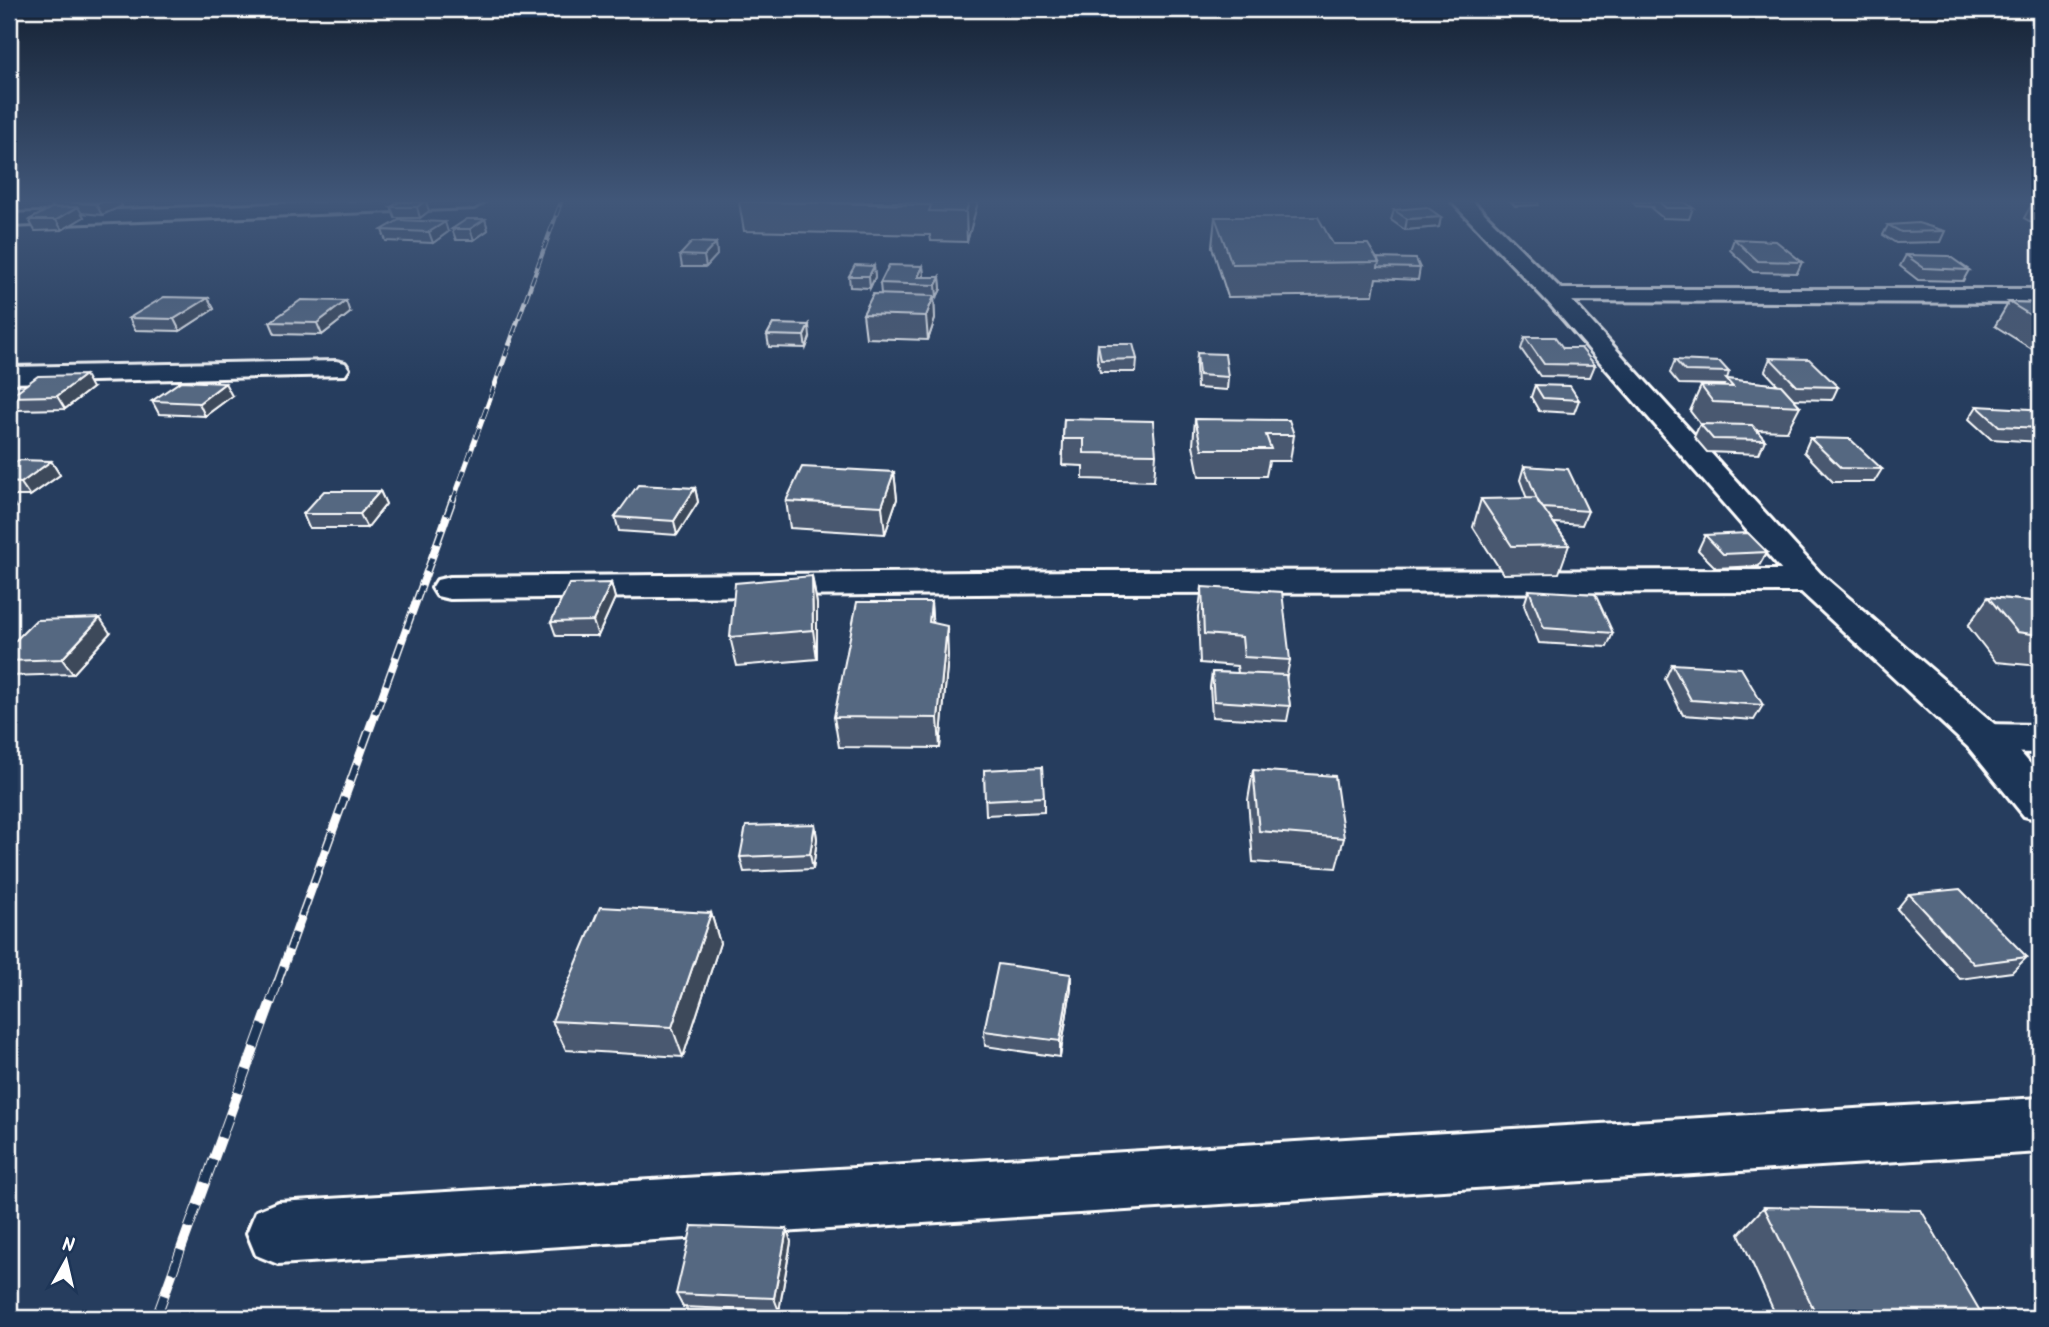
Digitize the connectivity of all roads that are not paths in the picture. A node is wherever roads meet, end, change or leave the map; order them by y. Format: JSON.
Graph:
{"nodes":[{"id":1,"x":1523,"y":264,"type":"edge"},
{"id":2,"x":1555,"y":296,"type":"junction"},
{"id":3,"x":2040,"y":296,"type":"edge"},
{"id":4,"x":336,"y":369,"type":"dead end"},
{"id":5,"x":9,"y":375,"type":"edge"},
{"id":6,"x":1809,"y":581,"type":"junction"},
{"id":7,"x":450,"y":588,"type":"dead end"},
{"id":8,"x":1984,"y":738,"type":"junction"},
{"id":9,"x":2040,"y":739,"type":"edge"},
{"id":10,"x":2040,"y":804,"type":"edge"},
{"id":11,"x":2040,"y":1125,"type":"edge"},
{"id":12,"x":278,"y":1233,"type":"dead end"}],
"edges":[{"from":1,"to":2,"type":"street"},
{"from":2,"to":3,"type":"street"},
{"from":2,"to":6,"type":"street"},
{"from":4,"to":5,"type":"street"},
{"from":6,"to":7,"type":"street"},
{"from":6,"to":8,"type":"street"},
{"from":8,"to":9,"type":"street"},
{"from":8,"to":10,"type":"street"},
{"from":11,"to":12,"type":"street"}]}
